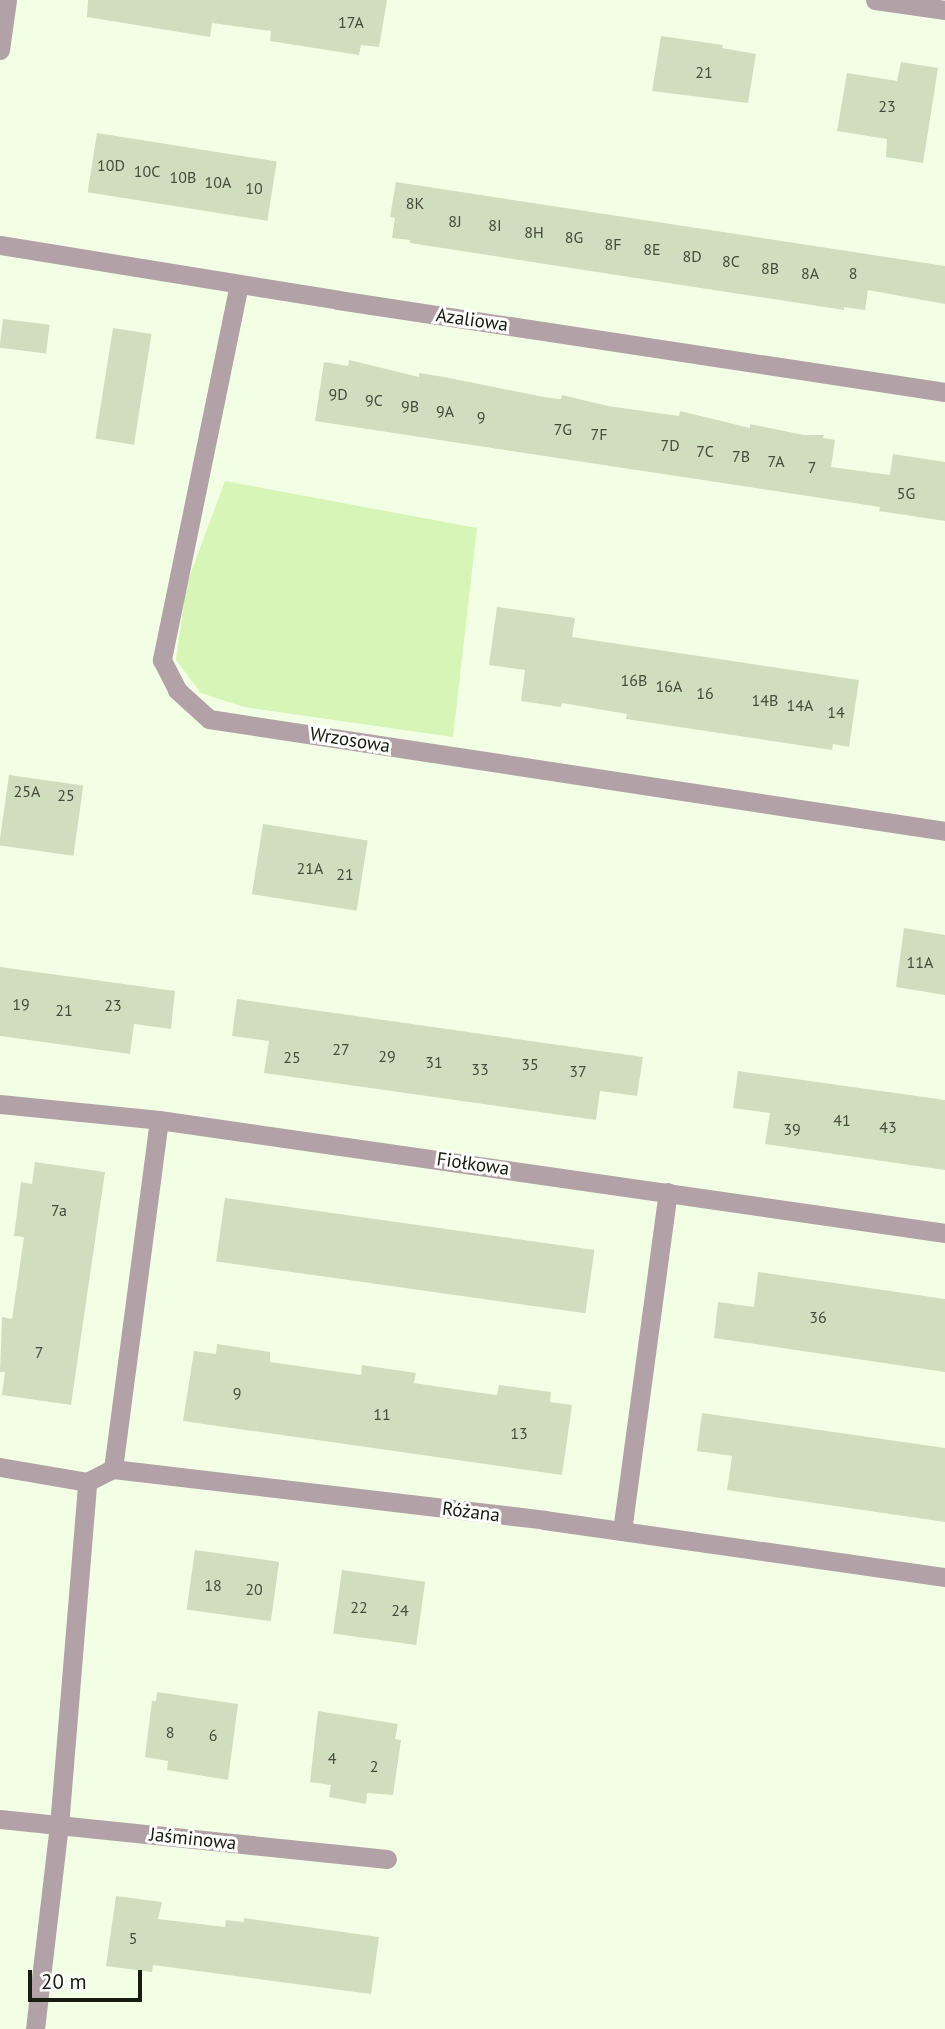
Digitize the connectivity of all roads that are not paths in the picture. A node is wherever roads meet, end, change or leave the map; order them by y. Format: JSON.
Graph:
{"nodes":[{"id":1,"x":7,"y":0,"type":"edge"},
{"id":2,"x":875,"y":0,"type":"edge"},
{"id":3,"x":945,"y":10,"type":"edge"},
{"id":4,"x":0,"y":50,"type":"edge"},
{"id":5,"x":0,"y":245,"type":"edge"},
{"id":6,"x":239,"y":284,"type":"junction"},
{"id":7,"x":945,"y":392,"type":"edge"},
{"id":8,"x":945,"y":831,"type":"edge"},
{"id":9,"x":0,"y":1104,"type":"edge"},
{"id":10,"x":159,"y":1120,"type":"junction"},
{"id":11,"x":668,"y":1192,"type":"junction"},
{"id":12,"x":945,"y":1233,"type":"edge"},
{"id":13,"x":0,"y":1466,"type":"edge"},
{"id":14,"x":113,"y":1469,"type":"junction"},
{"id":15,"x":88,"y":1482,"type":"junction"},
{"id":16,"x":622,"y":1531,"type":"junction"},
{"id":17,"x":945,"y":1577,"type":"edge"},
{"id":18,"x":0,"y":1819,"type":"edge"},
{"id":19,"x":59,"y":1826,"type":"junction"},
{"id":20,"x":387,"y":1859,"type":"dead end"},
{"id":21,"x":35,"y":2029,"type":"edge"}],
"edges":[{"from":1,"to":4,"type":"street"},
{"from":2,"to":3,"type":"street"},
{"from":5,"to":6,"type":"street","name":"Azaliowa"},
{"from":6,"to":7,"type":"street","name":"Azaliowa"},
{"from":6,"to":8,"type":"street","name":"Wrzosowa"},
{"from":9,"to":10,"type":"street","name":"Fiołkowa"},
{"from":10,"to":11,"type":"street","name":"Fiołkowa"},
{"from":10,"to":14,"type":"street"},
{"from":11,"to":12,"type":"street","name":"Fiołkowa"},
{"from":11,"to":16,"type":"street"},
{"from":13,"to":15,"type":"street"},
{"from":14,"to":15,"type":"street"},
{"from":14,"to":16,"type":"street","name":"Różana"},
{"from":15,"to":19,"type":"street"},
{"from":16,"to":17,"type":"street","name":"Różana"},
{"from":18,"to":19,"type":"street","name":"Jaśminowa"},
{"from":19,"to":20,"type":"street","name":"Jaśminowa"},
{"from":19,"to":21,"type":"street"}]}
